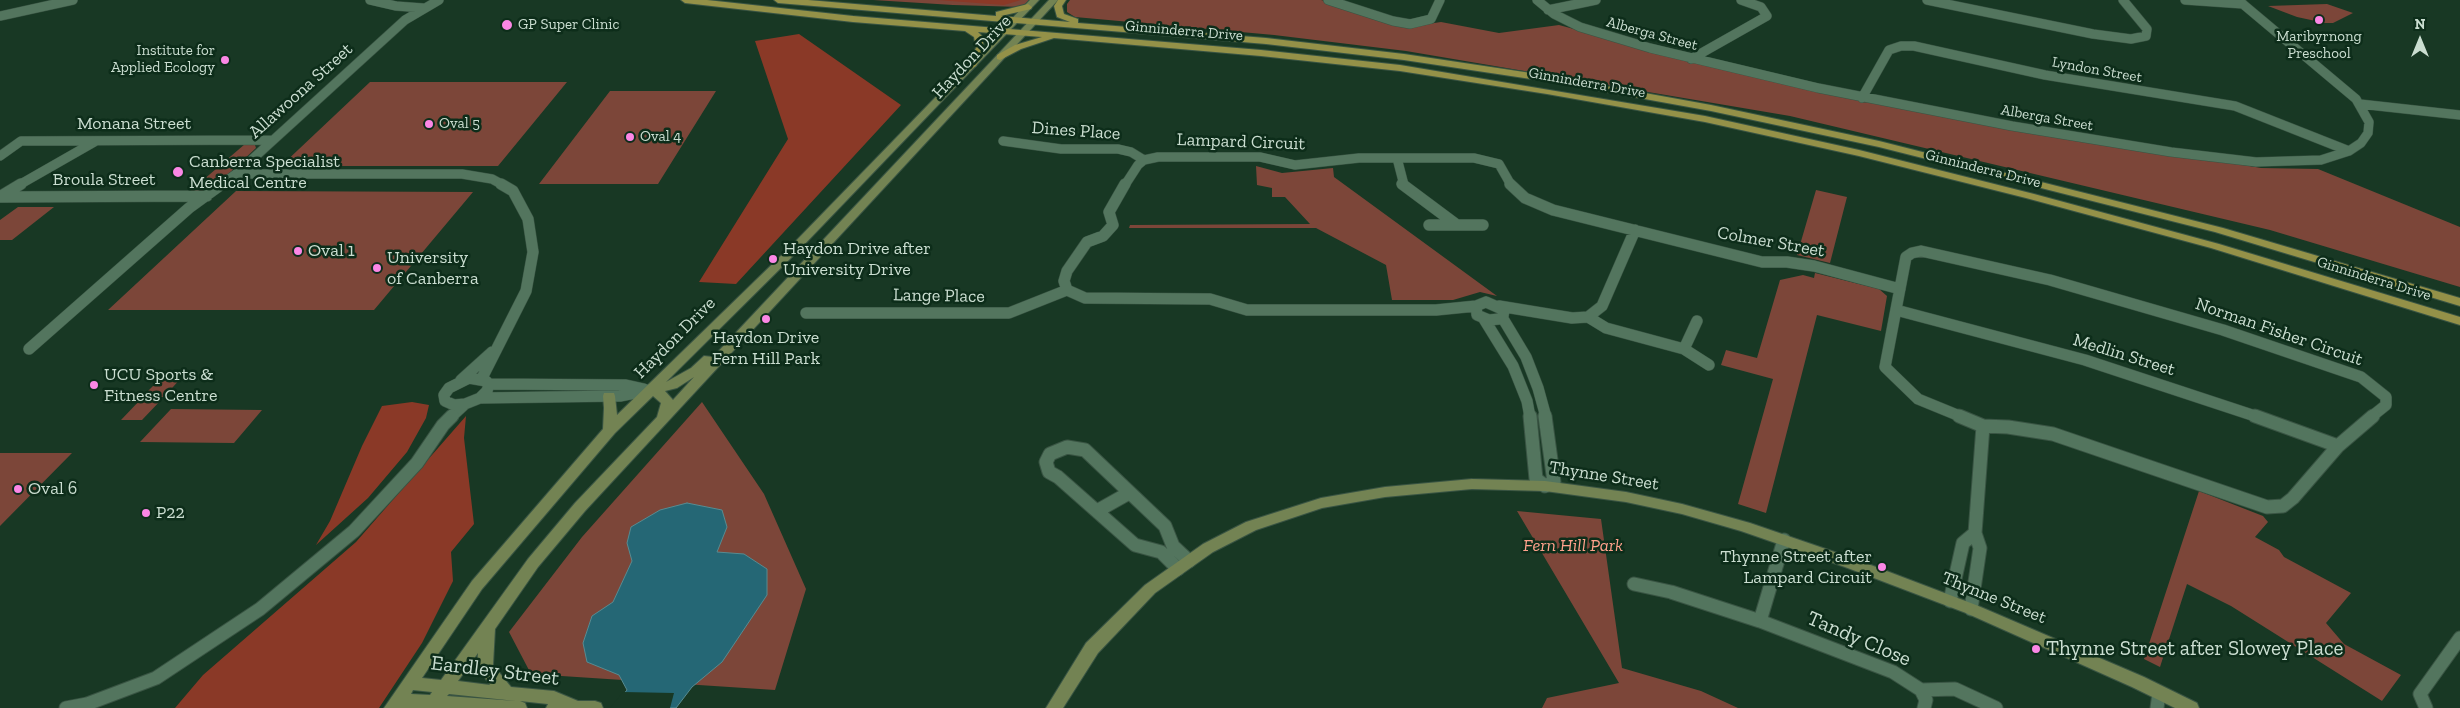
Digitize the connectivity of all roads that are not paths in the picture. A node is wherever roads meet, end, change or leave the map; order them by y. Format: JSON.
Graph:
{"nodes":[{"id":1,"x":73,"y":0,"type":"edge"},
{"id":2,"x":370,"y":0,"type":"edge"},
{"id":3,"x":439,"y":0,"type":"edge"},
{"id":4,"x":685,"y":0,"type":"edge"},
{"id":5,"x":778,"y":0,"type":"edge"},
{"id":6,"x":1035,"y":0,"type":"edge"},
{"id":7,"x":1054,"y":0,"type":"edge"},
{"id":8,"x":1062,"y":0,"type":"edge"},
{"id":9,"x":1328,"y":0,"type":"edge"},
{"id":10,"x":1440,"y":0,"type":"edge"},
{"id":11,"x":1537,"y":0,"type":"edge"},
{"id":12,"x":1596,"y":0,"type":"edge"},
{"id":13,"x":1741,"y":0,"type":"edge"},
{"id":14,"x":1927,"y":0,"type":"edge"},
{"id":15,"x":2123,"y":0,"type":"edge"},
{"id":16,"x":2185,"y":0,"type":"edge"},
{"id":17,"x":2240,"y":2,"type":"edge"},
{"id":18,"x":1028,"y":7,"type":"junction"},
{"id":19,"x":423,"y":8,"type":"junction"},
{"id":20,"x":1548,"y":10,"type":"junction"},
{"id":21,"x":954,"y":15,"type":"junction"},
{"id":22,"x":0,"y":16,"type":"edge"},
{"id":23,"x":1014,"y":20,"type":"junction"},
{"id":24,"x":1032,"y":22,"type":"junction"},
{"id":25,"x":967,"y":28,"type":"junction"},
{"id":26,"x":1004,"y":30,"type":"junction"},
{"id":27,"x":1023,"y":32,"type":"junction"},
{"id":28,"x":1064,"y":35,"type":"junction"},
{"id":29,"x":1266,"y":41,"type":"junction"},
{"id":30,"x":1000,"y":57,"type":"junction"},
{"id":31,"x":1691,"y":59,"type":"junction"},
{"id":32,"x":970,"y":66,"type":"junction"},
{"id":33,"x":1862,"y":98,"type":"junction"},
{"id":34,"x":2360,"y":104,"type":"junction"},
{"id":35,"x":2460,"y":115,"type":"edge"},
{"id":36,"x":273,"y":140,"type":"junction"},
{"id":37,"x":97,"y":141,"type":"junction"},
{"id":38,"x":1003,"y":141,"type":"dead end"},
{"id":39,"x":2349,"y":151,"type":"junction"},
{"id":40,"x":0,"y":156,"type":"edge"},
{"id":41,"x":1397,"y":158,"type":"junction"},
{"id":42,"x":1144,"y":160,"type":"junction"},
{"id":43,"x":236,"y":174,"type":"junction"},
{"id":44,"x":207,"y":196,"type":"junction"},
{"id":45,"x":0,"y":197,"type":"edge"},
{"id":46,"x":1430,"y":225,"type":"dead end"},
{"id":47,"x":1457,"y":225,"type":"junction"},
{"id":48,"x":1483,"y":225,"type":"dead end"},
{"id":49,"x":1635,"y":230,"type":"junction"},
{"id":50,"x":1900,"y":289,"type":"junction"},
{"id":51,"x":1068,"y":290,"type":"junction"},
{"id":52,"x":2460,"y":302,"type":"edge"},
{"id":53,"x":1896,"y":310,"type":"junction"},
{"id":54,"x":806,"y":313,"type":"dead end"},
{"id":55,"x":1479,"y":313,"type":"junction"},
{"id":56,"x":1502,"y":313,"type":"junction"},
{"id":57,"x":1588,"y":317,"type":"junction"},
{"id":58,"x":1696,"y":321,"type":"dead end"},
{"id":59,"x":2460,"y":322,"type":"edge"},
{"id":60,"x":752,"y":323,"type":"junction"},
{"id":61,"x":497,"y":347,"type":"junction"},
{"id":62,"x":29,"y":349,"type":"dead end"},
{"id":63,"x":1684,"y":349,"type":"junction"},
{"id":64,"x":1708,"y":365,"type":"dead end"},
{"id":65,"x":459,"y":381,"type":"junction"},
{"id":66,"x":485,"y":381,"type":"junction"},
{"id":67,"x":650,"y":390,"type":"junction"},
{"id":68,"x":609,"y":396,"type":"junction"},
{"id":69,"x":480,"y":398,"type":"junction"},
{"id":70,"x":1542,"y":400,"type":"junction"},
{"id":71,"x":1527,"y":401,"type":"junction"},
{"id":72,"x":449,"y":403,"type":"junction"},
{"id":73,"x":465,"y":404,"type":"junction"},
{"id":74,"x":660,"y":421,"type":"junction"},
{"id":75,"x":443,"y":425,"type":"junction"},
{"id":76,"x":1983,"y":426,"type":"junction"},
{"id":77,"x":610,"y":430,"type":"junction"},
{"id":78,"x":2338,"y":446,"type":"junction"},
{"id":79,"x":1545,"y":486,"type":"junction"},
{"id":80,"x":1129,"y":493,"type":"junction"},
{"id":81,"x":1097,"y":511,"type":"junction"},
{"id":82,"x":1975,"y":533,"type":"junction"},
{"id":83,"x":1784,"y":540,"type":"junction"},
{"id":84,"x":1184,"y":565,"type":"junction"},
{"id":85,"x":1634,"y":584,"type":"dead end"},
{"id":86,"x":1950,"y":601,"type":"junction"},
{"id":87,"x":1971,"y":609,"type":"junction"},
{"id":88,"x":1760,"y":621,"type":"junction"},
{"id":89,"x":487,"y":628,"type":"junction"},
{"id":90,"x":2460,"y":638,"type":"edge"},
{"id":91,"x":409,"y":683,"type":"junction"},
{"id":92,"x":445,"y":685,"type":"junction"},
{"id":93,"x":1921,"y":690,"type":"junction"},
{"id":94,"x":506,"y":692,"type":"junction"},
{"id":95,"x":2160,"y":692,"type":"junction"},
{"id":96,"x":395,"y":704,"type":"edge"},
{"id":97,"x":432,"y":705,"type":"edge"},
{"id":98,"x":574,"y":706,"type":"junction"},
{"id":99,"x":66,"y":708,"type":"edge"},
{"id":100,"x":519,"y":708,"type":"edge"},
{"id":101,"x":554,"y":708,"type":"edge"},
{"id":102,"x":595,"y":708,"type":"edge"},
{"id":103,"x":1054,"y":708,"type":"edge"},
{"id":104,"x":1924,"y":708,"type":"edge"},
{"id":105,"x":1996,"y":708,"type":"edge"},
{"id":106,"x":2157,"y":708,"type":"edge"},
{"id":107,"x":2191,"y":708,"type":"edge"},
{"id":108,"x":2426,"y":708,"type":"edge"}],
"edges":[{"from":1,"to":22,"type":"street"},
{"from":2,"to":19,"type":"street"},
{"from":3,"to":19,"type":"street","name":"Allawoona Street"},
{"from":4,"to":25,"type":"main road","name":"Ginninderra Drive"},
{"from":5,"to":21,"type":"main road","name":"Ginninderra Drive"},
{"from":6,"to":18,"type":"main road","name":"Haydon Drive"},
{"from":7,"to":24,"type":"main road","name":"Haydon Drive"},
{"from":8,"to":29,"type":"main road"},
{"from":9,"to":10,"type":"street"},
{"from":11,"to":20,"type":"street","name":"Alberga Street"},
{"from":12,"to":20,"type":"street"},
{"from":13,"to":31,"type":"street"},
{"from":14,"to":15,"type":"street"},
{"from":16,"to":17,"type":"street"},
{"from":17,"to":34,"type":"street","name":"Alberga Street"},
{"from":18,"to":21,"type":"main road"},
{"from":18,"to":23,"type":"main road","name":"Haydon Drive"},
{"from":19,"to":36,"type":"street","name":"Allawoona Street"},
{"from":20,"to":31,"type":"street","name":"Alberga Street"},
{"from":21,"to":23,"type":"main road","name":"Ginninderra Drive"},
{"from":23,"to":24,"type":"main road","name":"Ginninderra Drive"},
{"from":23,"to":26,"type":"main road","name":"Haydon Drive"},
{"from":24,"to":27,"type":"main road","name":"Haydon Drive"},
{"from":24,"to":29,"type":"main road","name":"Ginninderra Drive"},
{"from":25,"to":26,"type":"main road","name":"Ginninderra Drive"},
{"from":25,"to":32,"type":"main road"},
{"from":26,"to":27,"type":"main road","name":"Ginninderra Drive"},
{"from":26,"to":32,"type":"main road","name":"Haydon Drive"},
{"from":27,"to":28,"type":"main road","name":"Ginninderra Drive"},
{"from":27,"to":30,"type":"main road","name":"Haydon Drive"},
{"from":28,"to":30,"type":"main road"},
{"from":28,"to":59,"type":"main road","name":"Ginninderra Drive"},
{"from":29,"to":52,"type":"main road","name":"Ginninderra Drive"},
{"from":30,"to":60,"type":"main road","name":"Haydon Drive"},
{"from":31,"to":33,"type":"street","name":"Alberga Street"},
{"from":32,"to":67,"type":"main road","name":"Haydon Drive"},
{"from":33,"to":39,"type":"street","name":"Alberga Street"},
{"from":33,"to":39,"type":"street","name":"Lyndon Street"},
{"from":34,"to":35,"type":"street"},
{"from":34,"to":39,"type":"street","name":"Alberga Street"},
{"from":36,"to":37,"type":"street","name":"Monana Street"},
{"from":36,"to":43,"type":"street","name":"Allawoona Street"},
{"from":37,"to":40,"type":"street","name":"Monana Street"},
{"from":37,"to":45,"type":"street"},
{"from":38,"to":42,"type":"street","name":"Dines Place"},
{"from":41,"to":42,"type":"street","name":"Lampard Circuit"},
{"from":41,"to":47,"type":"street"},
{"from":41,"to":49,"type":"street","name":"Lampard Circuit"},
{"from":42,"to":51,"type":"street"},
{"from":43,"to":44,"type":"street","name":"Allawoona Street"},
{"from":43,"to":61,"type":"street"},
{"from":44,"to":45,"type":"street","name":"Broula Street"},
{"from":44,"to":62,"type":"street","name":"Allawoona Street"},
{"from":46,"to":47,"type":"street"},
{"from":47,"to":48,"type":"street"},
{"from":49,"to":50,"type":"street","name":"Colmer Street"},
{"from":49,"to":57,"type":"street"},
{"from":50,"to":53,"type":"street","name":"Norman Fisher Circuit"},
{"from":50,"to":78,"type":"street","name":"Norman Fisher Circuit"},
{"from":51,"to":54,"type":"street","name":"Lange Place"},
{"from":51,"to":55,"type":"street"},
{"from":53,"to":76,"type":"street","name":"Norman Fisher Circuit"},
{"from":53,"to":78,"type":"street","name":"Medlin Street"},
{"from":55,"to":56,"type":"street"},
{"from":55,"to":56,"type":"street"},
{"from":55,"to":71,"type":"street"},
{"from":56,"to":57,"type":"street"},
{"from":56,"to":70,"type":"street"},
{"from":57,"to":63,"type":"street"},
{"from":58,"to":63,"type":"street"},
{"from":60,"to":67,"type":"main road"},
{"from":60,"to":74,"type":"main road","name":"Haydon Drive"},
{"from":61,"to":65,"type":"street"},
{"from":61,"to":66,"type":"street"},
{"from":63,"to":64,"type":"street"},
{"from":65,"to":66,"type":"street"},
{"from":65,"to":72,"type":"street"},
{"from":66,"to":67,"type":"street"},
{"from":66,"to":69,"type":"street"},
{"from":67,"to":68,"type":"street"},
{"from":67,"to":74,"type":"main road"},
{"from":67,"to":77,"type":"main road","name":"Haydon Drive"},
{"from":68,"to":69,"type":"street"},
{"from":68,"to":77,"type":"main road"},
{"from":69,"to":73,"type":"street"},
{"from":70,"to":71,"type":"street"},
{"from":70,"to":79,"type":"street"},
{"from":71,"to":79,"type":"street"},
{"from":72,"to":73,"type":"street"},
{"from":72,"to":75,"type":"street"},
{"from":73,"to":75,"type":"street"},
{"from":74,"to":89,"type":"main road","name":"Haydon Drive"},
{"from":75,"to":99,"type":"street"},
{"from":76,"to":78,"type":"street","name":"Norman Fisher Circuit"},
{"from":76,"to":82,"type":"street"},
{"from":77,"to":91,"type":"main road","name":"Haydon Drive"},
{"from":79,"to":83,"type":"main road","name":"Thynne Street"},
{"from":79,"to":84,"type":"main road","name":"Thynne Street"},
{"from":80,"to":81,"type":"street"},
{"from":80,"to":81,"type":"street"},
{"from":80,"to":84,"type":"street"},
{"from":81,"to":84,"type":"street"},
{"from":82,"to":86,"type":"street"},
{"from":82,"to":87,"type":"street"},
{"from":83,"to":86,"type":"main road","name":"Thynne Street"},
{"from":83,"to":88,"type":"street"},
{"from":84,"to":103,"type":"main road","name":"Thynne Street"},
{"from":85,"to":88,"type":"street","name":"Tandy Close"},
{"from":86,"to":87,"type":"main road","name":"Thynne Street"},
{"from":87,"to":95,"type":"main road","name":"Thynne Street"},
{"from":88,"to":93,"type":"street","name":"Tandy Close"},
{"from":89,"to":92,"type":"main road","name":"Haydon Drive"},
{"from":89,"to":94,"type":"main road"},
{"from":90,"to":108,"type":"street"},
{"from":91,"to":92,"type":"main road","name":"Eardley Street"},
{"from":91,"to":96,"type":"main road","name":"Haydon Drive"},
{"from":92,"to":94,"type":"main road","name":"Eardley Street"},
{"from":92,"to":97,"type":"main road","name":"Haydon Drive"},
{"from":93,"to":104,"type":"street","name":"Tandy Close"},
{"from":93,"to":105,"type":"street"},
{"from":94,"to":98,"type":"main road","name":"Eardley Street"},
{"from":95,"to":106,"type":"street"},
{"from":95,"to":107,"type":"main road","name":"Thynne Street"},
{"from":96,"to":97,"type":"main road","name":"Eardley Street"},
{"from":97,"to":100,"type":"main road","name":"Eardley Street"},
{"from":98,"to":101,"type":"main road","name":"Eardley Street"},
{"from":98,"to":102,"type":"main road","name":"Eardley Street"}]}
